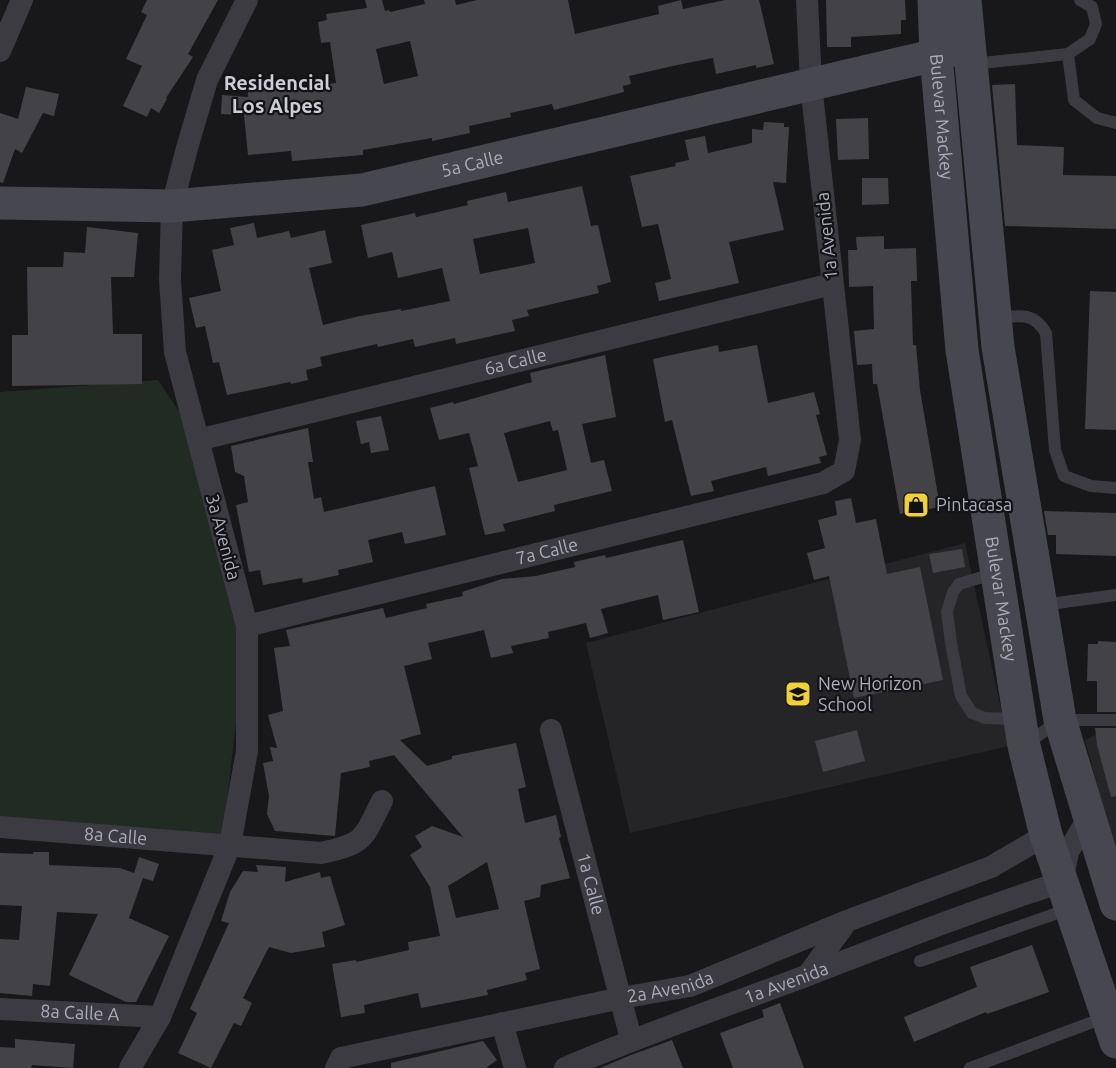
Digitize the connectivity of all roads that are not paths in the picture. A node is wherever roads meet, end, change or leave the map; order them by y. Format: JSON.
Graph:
{"nodes":[{"id":1,"x":247,"y":0,"type":"edge"},
{"id":2,"x":807,"y":0,"type":"edge"},
{"id":3,"x":934,"y":0,"type":"edge"},
{"id":4,"x":952,"y":0,"type":"edge"},
{"id":5,"x":965,"y":0,"type":"edge"},
{"id":6,"x":1080,"y":0,"type":"edge"},
{"id":7,"x":14,"y":2,"type":"edge"},
{"id":8,"x":0,"y":51,"type":"edge"},
{"id":9,"x":1068,"y":54,"type":"junction"},
{"id":10,"x":936,"y":55,"type":"junction"},
{"id":11,"x":970,"y":64,"type":"junction"},
{"id":12,"x":811,"y":84,"type":"junction"},
{"id":13,"x":1116,"y":123,"type":"edge"},
{"id":14,"x":0,"y":203,"type":"edge"},
{"id":15,"x":172,"y":206,"type":"junction"},
{"id":16,"x":832,"y":284,"type":"junction"},
{"id":17,"x":995,"y":318,"type":"junction"},
{"id":18,"x":198,"y":440,"type":"junction"},
{"id":19,"x":844,"y":471,"type":"joint"},
{"id":20,"x":1116,"y":488,"type":"edge"},
{"id":21,"x":997,"y":572,"type":"junction"},
{"id":22,"x":1116,"y":595,"type":"edge"},
{"id":23,"x":1041,"y":605,"type":"junction"},
{"id":24,"x":247,"y":626,"type":"junction"},
{"id":25,"x":1060,"y":720,"type":"junction"},
{"id":26,"x":1116,"y":720,"type":"edge"},
{"id":27,"x":551,"y":729,"type":"dead end"},
{"id":28,"x":1022,"y":732,"type":"junction"},
{"id":29,"x":382,"y":801,"type":"dead end"},
{"id":30,"x":1090,"y":815,"type":"junction"},
{"id":31,"x":0,"y":827,"type":"edge"},
{"id":32,"x":1046,"y":835,"type":"junction"},
{"id":33,"x":230,"y":845,"type":"junction"},
{"id":34,"x":1067,"y":895,"type":"junction"},
{"id":35,"x":1116,"y":901,"type":"edge"},
{"id":36,"x":847,"y":921,"type":"junction"},
{"id":37,"x":920,"y":962,"type":"dead end"},
{"id":38,"x":808,"y":975,"type":"junction"},
{"id":39,"x":704,"y":980,"type":"junction"},
{"id":40,"x":621,"y":998,"type":"junction"},
{"id":41,"x":0,"y":1009,"type":"edge"},
{"id":42,"x":713,"y":1010,"type":"junction"},
{"id":43,"x":160,"y":1017,"type":"junction"},
{"id":44,"x":502,"y":1023,"type":"junction"},
{"id":45,"x":1112,"y":1029,"type":"edge"},
{"id":46,"x":631,"y":1039,"type":"junction"},
{"id":47,"x":130,"y":1068,"type":"edge"},
{"id":48,"x":336,"y":1068,"type":"edge"},
{"id":49,"x":515,"y":1068,"type":"edge"},
{"id":50,"x":565,"y":1068,"type":"edge"},
{"id":51,"x":970,"y":1068,"type":"edge"}],
"edges":[{"from":1,"to":15,"type":"street","name":"3a Avenida"},
{"from":2,"to":12,"type":"street","name":"1a Avenida"},
{"from":3,"to":10,"type":"main road","name":"Bulevar Mackey"},
{"from":4,"to":10,"type":"main road"},
{"from":5,"to":11,"type":"main road","name":"Bulevar Mackey"},
{"from":6,"to":9,"type":"lane"},
{"from":7,"to":8,"type":"street"},
{"from":9,"to":11,"type":"lane"},
{"from":9,"to":13,"type":"lane"},
{"from":10,"to":12,"type":"main road","name":"5a Calle"},
{"from":10,"to":21,"type":"main road","name":"Bulevar Mackey"},
{"from":11,"to":17,"type":"main road","name":"Bulevar Mackey"},
{"from":12,"to":15,"type":"main road","name":"5a Calle"},
{"from":12,"to":16,"type":"street","name":"1a Avenida"},
{"from":14,"to":15,"type":"main road","name":"5a Calle"},
{"from":15,"to":18,"type":"street","name":"3a Avenida"},
{"from":16,"to":18,"type":"street","name":"6a Calle"},
{"from":16,"to":19,"type":"street","name":"1a Avenida"},
{"from":17,"to":20,"type":"lane"},
{"from":17,"to":23,"type":"main road","name":"Bulevar Mackey"},
{"from":18,"to":24,"type":"street","name":"3a Avenida"},
{"from":19,"to":24,"type":"street","name":"7a Calle"},
{"from":21,"to":28,"type":"main road","name":"Bulevar Mackey"},
{"from":21,"to":28,"type":"lane"},
{"from":22,"to":23,"type":"lane"},
{"from":23,"to":25,"type":"main road","name":"Bulevar Mackey"},
{"from":24,"to":33,"type":"street","name":"3a Avenida"},
{"from":25,"to":26,"type":"lane"},
{"from":25,"to":28,"type":"lane"},
{"from":25,"to":30,"type":"main road","name":"Bulevar Mackey"},
{"from":27,"to":40,"type":"street","name":"1a Calle"},
{"from":28,"to":32,"type":"main road","name":"Bulevar Mackey"},
{"from":29,"to":33,"type":"street","name":"8a Calle"},
{"from":30,"to":34,"type":"street"},
{"from":30,"to":35,"type":"main road","name":"Bulevar Mackey"},
{"from":31,"to":33,"type":"street","name":"8a Calle"},
{"from":32,"to":34,"type":"main road","name":"Bulevar Mackey"},
{"from":32,"to":36,"type":"street","name":"2a Avenida"},
{"from":33,"to":43,"type":"street","name":"3a Avenida"},
{"from":34,"to":37,"type":"lane"},
{"from":34,"to":38,"type":"street","name":"1a Avenida"},
{"from":34,"to":45,"type":"main road","name":"Bulevar Mackey"},
{"from":36,"to":38,"type":"street"},
{"from":36,"to":39,"type":"street","name":"2a Avenida"},
{"from":38,"to":42,"type":"street","name":"1a Avenida"},
{"from":39,"to":40,"type":"street","name":"2a Avenida"},
{"from":39,"to":42,"type":"street"},
{"from":40,"to":44,"type":"street","name":"2a Avenida"},
{"from":40,"to":46,"type":"street","name":"1a Calle"},
{"from":41,"to":43,"type":"street","name":"8a Calle A"},
{"from":42,"to":46,"type":"street","name":"1a Avenida"},
{"from":43,"to":47,"type":"street","name":"3a Avenida"},
{"from":44,"to":48,"type":"street","name":"2a Avenida"},
{"from":44,"to":49,"type":"street"},
{"from":45,"to":51,"type":"lane"},
{"from":46,"to":50,"type":"street","name":"1a Avenida"}]}
